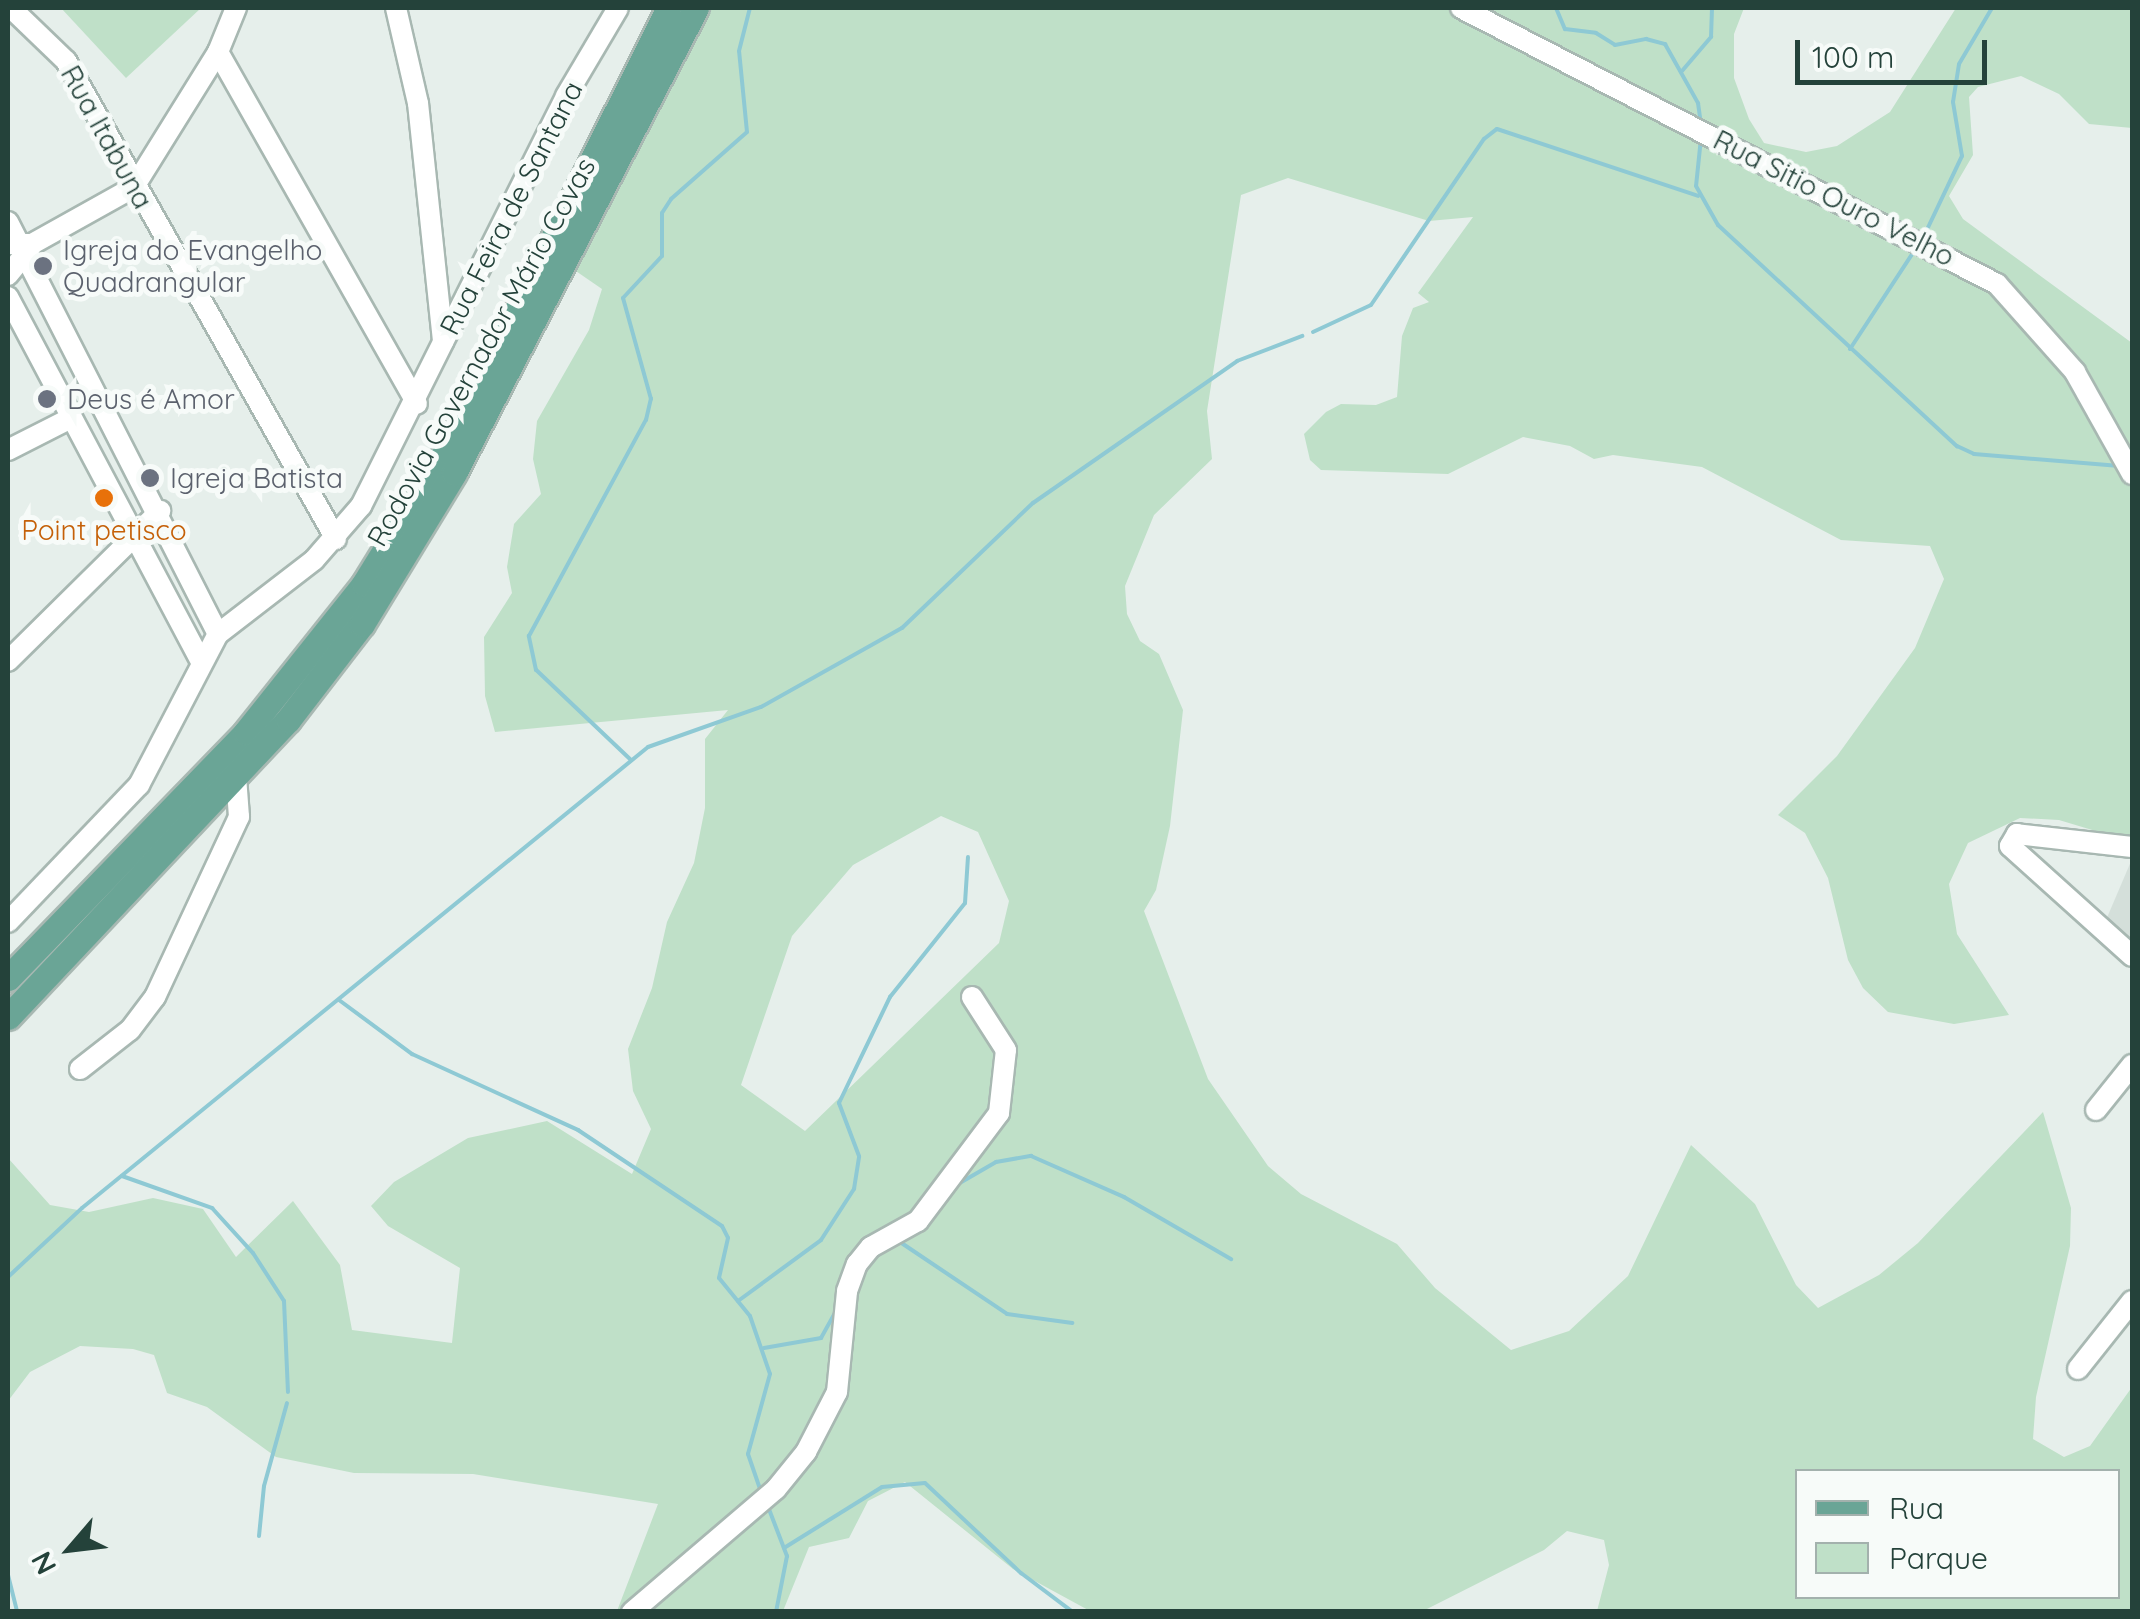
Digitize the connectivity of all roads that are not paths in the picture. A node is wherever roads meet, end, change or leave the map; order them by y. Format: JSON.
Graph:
{"nodes":[{"id":1,"x":12,"y":8,"type":"edge"},
{"id":2,"x":236,"y":8,"type":"edge"},
{"id":3,"x":396,"y":8,"type":"edge"},
{"id":4,"x":618,"y":8,"type":"edge"},
{"id":5,"x":669,"y":8,"type":"edge"},
{"id":6,"x":696,"y":8,"type":"edge"},
{"id":7,"x":1461,"y":8,"type":"edge"},
{"id":8,"x":218,"y":52,"type":"junction"},
{"id":9,"x":134,"y":187,"type":"junction"},
{"id":10,"x":8,"y":222,"type":"edge"},
{"id":11,"x":21,"y":247,"type":"edge"},
{"id":12,"x":8,"y":275,"type":"edge"},
{"id":13,"x":8,"y":297,"type":"edge"},
{"id":14,"x":443,"y":342,"type":"junction"},
{"id":15,"x":417,"y":404,"type":"junction"},
{"id":16,"x":71,"y":418,"type":"junction"},
{"id":17,"x":8,"y":450,"type":"edge"},
{"id":18,"x":2132,"y":474,"type":"edge"},
{"id":19,"x":160,"y":511,"type":"junction"},
{"id":20,"x":134,"y":536,"type":"junction"},
{"id":21,"x":336,"y":540,"type":"junction"},
{"id":22,"x":218,"y":634,"type":"junction"},
{"id":23,"x":9,"y":655,"type":"edge"},
{"id":24,"x":200,"y":660,"type":"junction"},
{"id":25,"x":236,"y":776,"type":"junction"},
{"id":26,"x":2132,"y":846,"type":"edge"},
{"id":27,"x":8,"y":922,"type":"edge"},
{"id":28,"x":38,"y":948,"type":"junction"},
{"id":29,"x":2132,"y":956,"type":"edge"},
{"id":30,"x":8,"y":957,"type":"edge"},
{"id":31,"x":8,"y":978,"type":"edge"},
{"id":32,"x":972,"y":996,"type":"dead end"},
{"id":33,"x":8,"y":1017,"type":"edge"},
{"id":34,"x":2132,"y":1065,"type":"edge"},
{"id":35,"x":80,"y":1069,"type":"dead end"},
{"id":36,"x":2096,"y":1110,"type":"dead end"},
{"id":37,"x":2132,"y":1301,"type":"edge"},
{"id":38,"x":2078,"y":1369,"type":"dead end"},
{"id":39,"x":632,"y":1612,"type":"edge"}],
"edges":[{"from":1,"to":9,"type":"street","name":"Rua Itabuna"},
{"from":2,"to":8,"type":"street"},
{"from":3,"to":14,"type":"street"},
{"from":4,"to":14,"type":"street","name":"Rua Feira de Santana"},
{"from":5,"to":28,"type":"main road","name":"Rodovia Governador Mário Covas"},
{"from":6,"to":25,"type":"main road","name":"Rodovia Governador Mário Covas"},
{"from":7,"to":18,"type":"street","name":"Rua Sitio Ouro Velho"},
{"from":8,"to":9,"type":"street"},
{"from":8,"to":15,"type":"street"},
{"from":9,"to":11,"type":"street"},
{"from":9,"to":21,"type":"street","name":"Rua Itabuna"},
{"from":10,"to":11,"type":"street"},
{"from":11,"to":12,"type":"street"},
{"from":11,"to":19,"type":"street"},
{"from":13,"to":16,"type":"street"},
{"from":14,"to":15,"type":"street","name":"Rua Feira de Santana"},
{"from":15,"to":21,"type":"street","name":"Rua Feira de Santana"},
{"from":16,"to":17,"type":"street"},
{"from":16,"to":20,"type":"street"},
{"from":19,"to":20,"type":"street"},
{"from":19,"to":22,"type":"street"},
{"from":20,"to":23,"type":"street"},
{"from":20,"to":24,"type":"street"},
{"from":21,"to":22,"type":"street","name":"Rua Feira de Santana"},
{"from":22,"to":24,"type":"street","name":"Rua Feira de Santana"},
{"from":24,"to":27,"type":"street","name":"Rua Feira de Santana"},
{"from":25,"to":33,"type":"main road","name":"Rodovia Governador Mário Covas"},
{"from":25,"to":35,"type":"street"},
{"from":26,"to":29,"type":"street"},
{"from":28,"to":30,"type":"main road"},
{"from":28,"to":31,"type":"main road","name":"Rodovia Governador Mário Covas"},
{"from":32,"to":39,"type":"street"},
{"from":34,"to":36,"type":"street"},
{"from":37,"to":38,"type":"street"}]}
